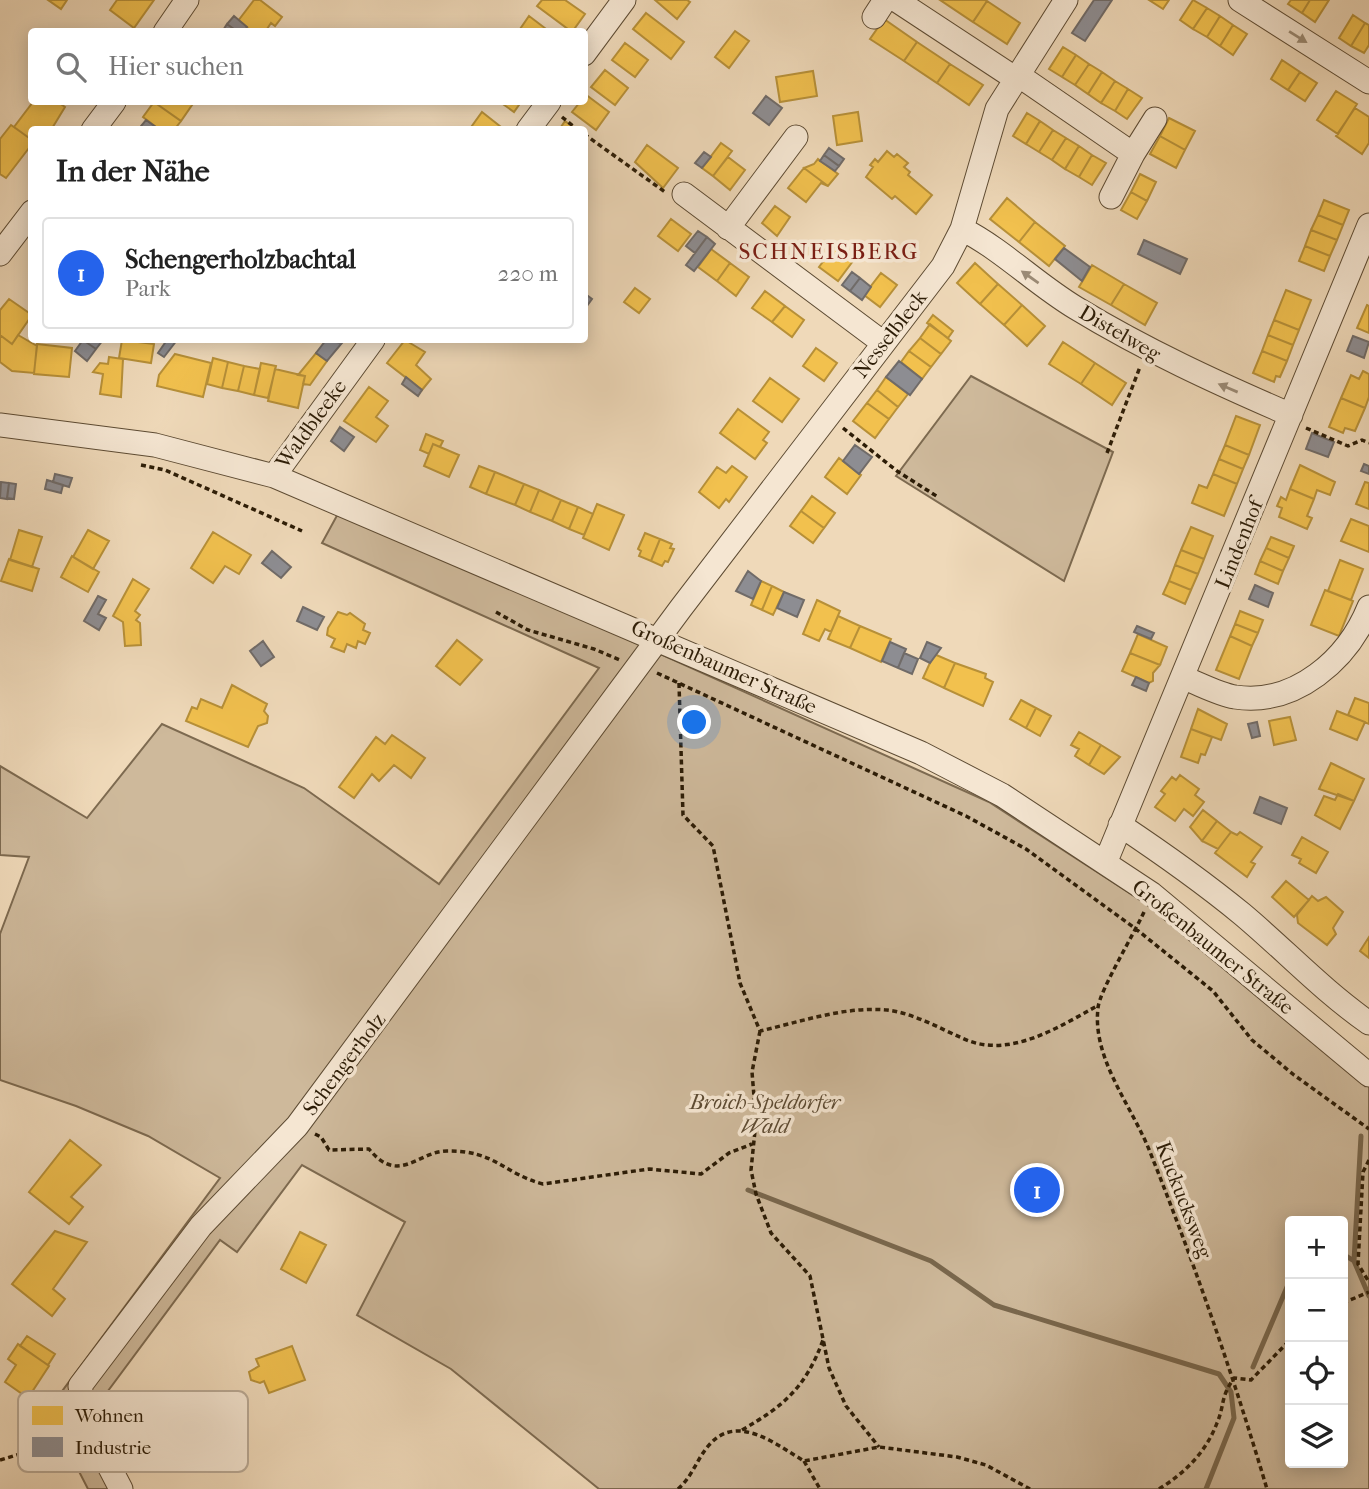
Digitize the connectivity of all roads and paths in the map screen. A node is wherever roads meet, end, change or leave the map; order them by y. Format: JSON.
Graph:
{"nodes":[{"id":1,"x":187,"y":0,"type":"edge"},
{"id":2,"x":624,"y":0,"type":"edge"},
{"id":3,"x":896,"y":0,"type":"edge"},
{"id":4,"x":1066,"y":0,"type":"edge"},
{"id":5,"x":1240,"y":0,"type":"edge"},
{"id":6,"x":168,"y":28,"type":"edge"},
{"id":7,"x":588,"y":49,"type":"edge"},
{"id":8,"x":1017,"y":77,"type":"junction"},
{"id":9,"x":1369,"y":82,"type":"edge"},
{"id":10,"x":112,"y":105,"type":"edge"},
{"id":11,"x":547,"y":105,"type":"edge"},
{"id":12,"x":1155,"y":119,"type":"dead end"},
{"id":13,"x":96,"y":126,"type":"edge"},
{"id":14,"x":531,"y":126,"type":"edge"},
{"id":15,"x":796,"y":136,"type":"dead end"},
{"id":16,"x":588,"y":137,"type":"edge"},
{"id":17,"x":1133,"y":154,"type":"junction"},
{"id":18,"x":684,"y":194,"type":"joint"},
{"id":19,"x":1111,"y":197,"type":"dead end"},
{"id":20,"x":28,"y":217,"type":"edge"},
{"id":21,"x":1369,"y":225,"type":"edge"},
{"id":22,"x":728,"y":228,"type":"junction"},
{"id":23,"x":962,"y":229,"type":"junction"},
{"id":24,"x":0,"y":254,"type":"edge"},
{"id":25,"x":883,"y":342,"type":"junction"},
{"id":26,"x":371,"y":343,"type":"edge"},
{"id":27,"x":1146,"y":348,"type":"junction"},
{"id":28,"x":828,"y":416,"type":"junction"},
{"id":29,"x":1290,"y":418,"type":"junction"},
{"id":30,"x":0,"y":425,"type":"edge"},
{"id":31,"x":1369,"y":443,"type":"edge"},
{"id":32,"x":1107,"y":453,"type":"dead end"},
{"id":33,"x":139,"y":465,"type":"dead end"},
{"id":34,"x":274,"y":475,"type":"junction"},
{"id":35,"x":938,"y":497,"type":"dead end"},
{"id":36,"x":302,"y":531,"type":"dead end"},
{"id":37,"x":1369,"y":607,"type":"edge"},
{"id":38,"x":496,"y":612,"type":"dead end"},
{"id":39,"x":659,"y":638,"type":"junction"},
{"id":40,"x":640,"y":665,"type":"junction"},
{"id":41,"x":1184,"y":678,"type":"junction"},
{"id":42,"x":679,"y":683,"type":"junction"},
{"id":43,"x":1121,"y":825,"type":"junction"},
{"id":44,"x":1106,"y":862,"type":"junction"},
{"id":45,"x":1136,"y":929,"type":"junction"},
{"id":46,"x":1341,"y":1004,"type":"junction"},
{"id":47,"x":1097,"y":1006,"type":"junction"},
{"id":48,"x":1369,"y":1023,"type":"edge"},
{"id":49,"x":760,"y":1031,"type":"junction"},
{"id":50,"x":1335,"y":1047,"type":"junction"},
{"id":51,"x":1369,"y":1075,"type":"edge"},
{"id":52,"x":297,"y":1126,"type":"junction"},
{"id":53,"x":1369,"y":1129,"type":"edge"},
{"id":54,"x":752,"y":1144,"type":"junction"},
{"id":55,"x":1369,"y":1160,"type":"edge"},
{"id":56,"x":1369,"y":1282,"type":"edge"},
{"id":57,"x":1369,"y":1292,"type":"edge"},
{"id":58,"x":1348,"y":1301,"type":"edge"},
{"id":59,"x":823,"y":1339,"type":"junction"},
{"id":60,"x":1288,"y":1342,"type":"edge"},
{"id":61,"x":1234,"y":1378,"type":"junction"},
{"id":62,"x":80,"y":1386,"type":"junction"},
{"id":63,"x":76,"y":1391,"type":"edge"},
{"id":64,"x":81,"y":1391,"type":"edge"},
{"id":65,"x":740,"y":1431,"type":"junction"},
{"id":66,"x":879,"y":1447,"type":"junction"},
{"id":67,"x":18,"y":1455,"type":"edge"},
{"id":68,"x":0,"y":1460,"type":"edge"},
{"id":69,"x":804,"y":1461,"type":"junction"},
{"id":70,"x":112,"y":1472,"type":"edge"},
{"id":71,"x":121,"y":1489,"type":"edge"},
{"id":72,"x":678,"y":1489,"type":"edge"},
{"id":73,"x":820,"y":1489,"type":"edge"},
{"id":74,"x":1030,"y":1489,"type":"edge"},
{"id":75,"x":1160,"y":1489,"type":"edge"},
{"id":76,"x":1267,"y":1489,"type":"edge"}],
"edges":[{"from":1,"to":6,"type":"street"},
{"from":2,"to":7,"type":"street"},
{"from":3,"to":8,"type":"street"},
{"from":4,"to":8,"type":"street","name":"Nesselbleck"},
{"from":5,"to":9,"type":"street","one_way":true},
{"from":8,"to":17,"type":"street"},
{"from":8,"to":23,"type":"street","name":"Nesselbleck"},
{"from":10,"to":13,"type":"street"},
{"from":11,"to":14,"type":"street"},
{"from":12,"to":17,"type":"street"},
{"from":15,"to":22,"type":"street"},
{"from":16,"to":18,"type":"path"},
{"from":17,"to":19,"type":"street"},
{"from":18,"to":22,"type":"street"},
{"from":20,"to":24,"type":"street"},
{"from":21,"to":29,"type":"street","name":"Lindenhof"},
{"from":22,"to":25,"type":"street"},
{"from":23,"to":25,"type":"street","name":"Nesselbleck"},
{"from":27,"to":23,"type":"street","name":"Distelweg","one_way":true},
{"from":25,"to":28,"type":"street","name":"Nesselbleck"},
{"from":26,"to":34,"type":"street","name":"Waldbleeke"},
{"from":29,"to":27,"type":"street","name":"Distelweg","one_way":true},
{"from":27,"to":32,"type":"path"},
{"from":28,"to":35,"type":"path"},
{"from":28,"to":39,"type":"street","name":"Nesselbleck"},
{"from":29,"to":31,"type":"path"},
{"from":29,"to":41,"type":"street","name":"Lindenhof"},
{"from":30,"to":34,"type":"street","name":"Großenbaumer Straße"},
{"from":33,"to":36,"type":"path"},
{"from":34,"to":39,"type":"street","name":"Großenbaumer Straße"},
{"from":37,"to":41,"type":"street"},
{"from":38,"to":40,"type":"path"},
{"from":39,"to":40,"type":"street","name":"Schengerholz"},
{"from":39,"to":44,"type":"street","name":"Großenbaumer Straße"},
{"from":40,"to":42,"type":"path"},
{"from":40,"to":52,"type":"street","name":"Schengerholz"},
{"from":41,"to":43,"type":"street","name":"Lindenhof"},
{"from":42,"to":45,"type":"path"},
{"from":42,"to":49,"type":"path"},
{"from":43,"to":44,"type":"street","name":"Lindenhof"},
{"from":43,"to":46,"type":"street"},
{"from":44,"to":50,"type":"street","name":"Großenbaumer Straße"},
{"from":45,"to":47,"type":"path"},
{"from":45,"to":53,"type":"path"},
{"from":46,"to":48,"type":"street"},
{"from":46,"to":50,"type":"street"},
{"from":47,"to":49,"type":"path"},
{"from":47,"to":61,"type":"path","name":"Kuckucksweg"},
{"from":49,"to":54,"type":"path"},
{"from":50,"to":51,"type":"street","name":"Großenbaumer Straße"},
{"from":52,"to":54,"type":"path"},
{"from":52,"to":62,"type":"street","name":"Schengerholz"},
{"from":54,"to":59,"type":"path"},
{"from":55,"to":56,"type":"path"},
{"from":57,"to":58,"type":"path"},
{"from":59,"to":65,"type":"path"},
{"from":59,"to":66,"type":"path"},
{"from":60,"to":61,"type":"path"},
{"from":61,"to":75,"type":"path"},
{"from":61,"to":76,"type":"path","name":"Kuckucksweg"},
{"from":62,"to":63,"type":"path"},
{"from":62,"to":64,"type":"street"},
{"from":65,"to":69,"type":"path"},
{"from":65,"to":72,"type":"path"},
{"from":66,"to":69,"type":"path"},
{"from":66,"to":74,"type":"path"},
{"from":67,"to":68,"type":"path"},
{"from":69,"to":73,"type":"path"},
{"from":70,"to":71,"type":"street"}]}
